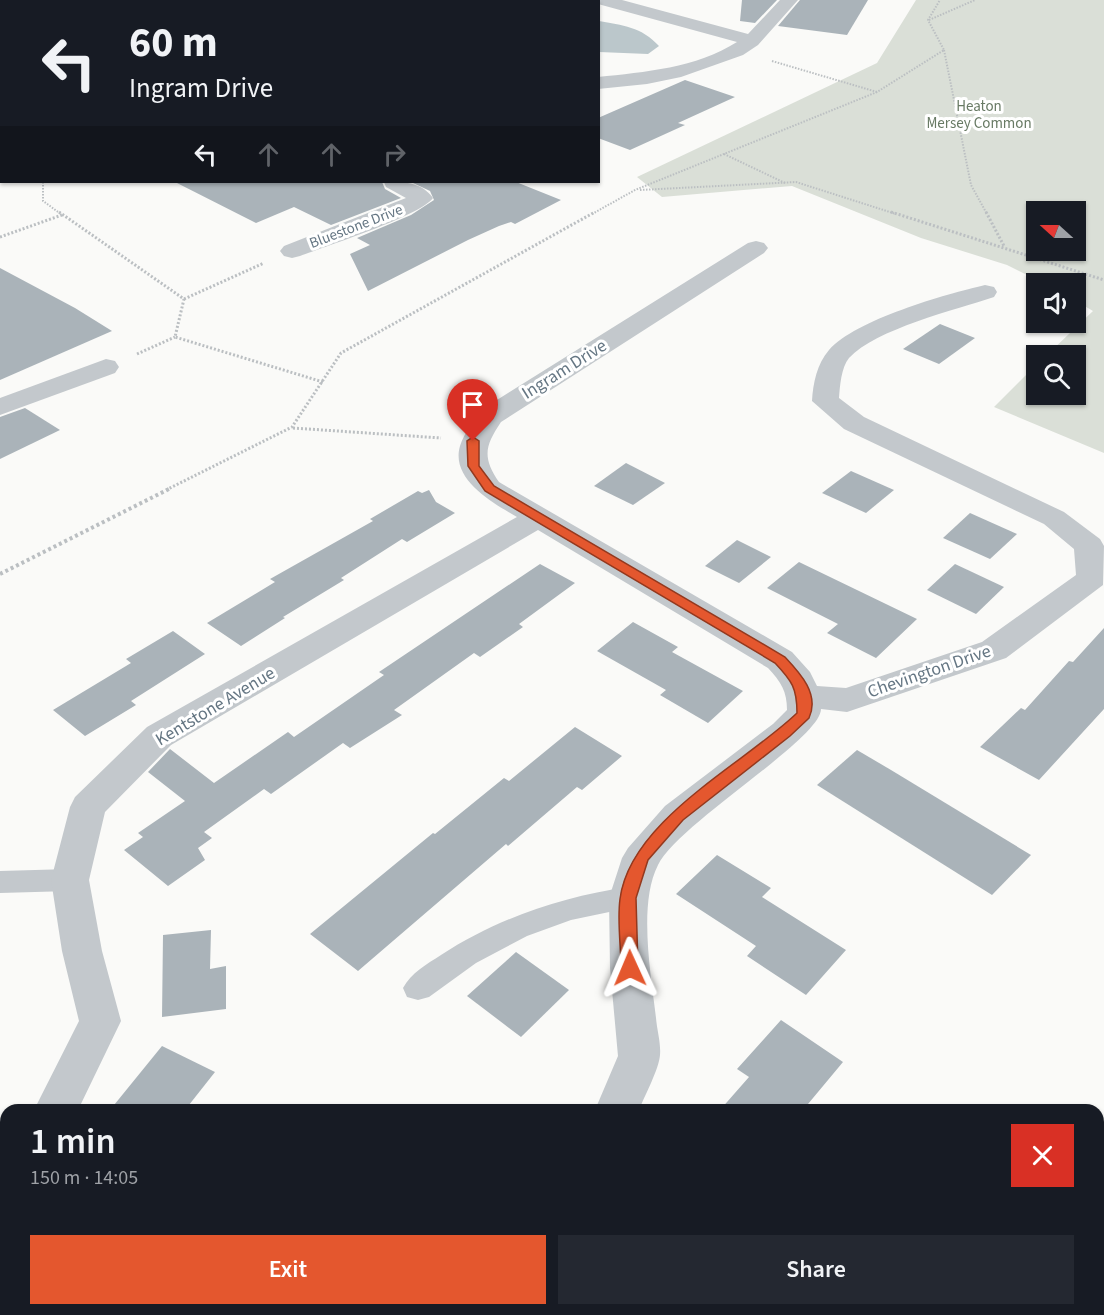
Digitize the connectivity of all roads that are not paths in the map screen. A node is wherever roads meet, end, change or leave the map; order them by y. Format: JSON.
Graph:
{"nodes":[{"id":1,"x":603,"y":0,"type":"edge"},
{"id":2,"x":789,"y":0,"type":"edge"},
{"id":3,"x":744,"y":46,"type":"junction"},
{"id":4,"x":600,"y":83,"type":"edge"},
{"id":5,"x":396,"y":183,"type":"edge"},
{"id":6,"x":756,"y":248,"type":"dead end"},
{"id":7,"x":292,"y":251,"type":"road end"},
{"id":8,"x":985,"y":292,"type":"dead end"},
{"id":9,"x":106,"y":368,"type":"road end"},
{"id":10,"x":0,"y":407,"type":"edge"},
{"id":11,"x":539,"y":517,"type":"junction"},
{"id":12,"x":804,"y":696,"type":"junction"},
{"id":13,"x":70,"y":880,"type":"junction"},
{"id":14,"x":0,"y":882,"type":"edge"},
{"id":15,"x":628,"y":898,"type":"junction"},
{"id":16,"x":418,"y":988,"type":"dead end"},
{"id":17,"x":59,"y":1104,"type":"edge"},
{"id":18,"x":619,"y":1104,"type":"edge"}],
"edges":[{"from":1,"to":3,"type":"street"},
{"from":2,"to":3,"type":"street"},
{"from":3,"to":4,"type":"street"},
{"from":5,"to":7,"type":"street","name":"Bluestone Drive"},
{"from":6,"to":11,"type":"street","name":"Ingram Drive"},
{"from":8,"to":12,"type":"street","name":"Chevington Drive"},
{"from":9,"to":10,"type":"street"},
{"from":11,"to":12,"type":"street"},
{"from":11,"to":13,"type":"street","name":"Kentstone Avenue"},
{"from":12,"to":15,"type":"street"},
{"from":13,"to":14,"type":"lane"},
{"from":13,"to":17,"type":"street","name":"Kentstone Avenue"},
{"from":15,"to":16,"type":"lane"},
{"from":15,"to":18,"type":"street"}]}
